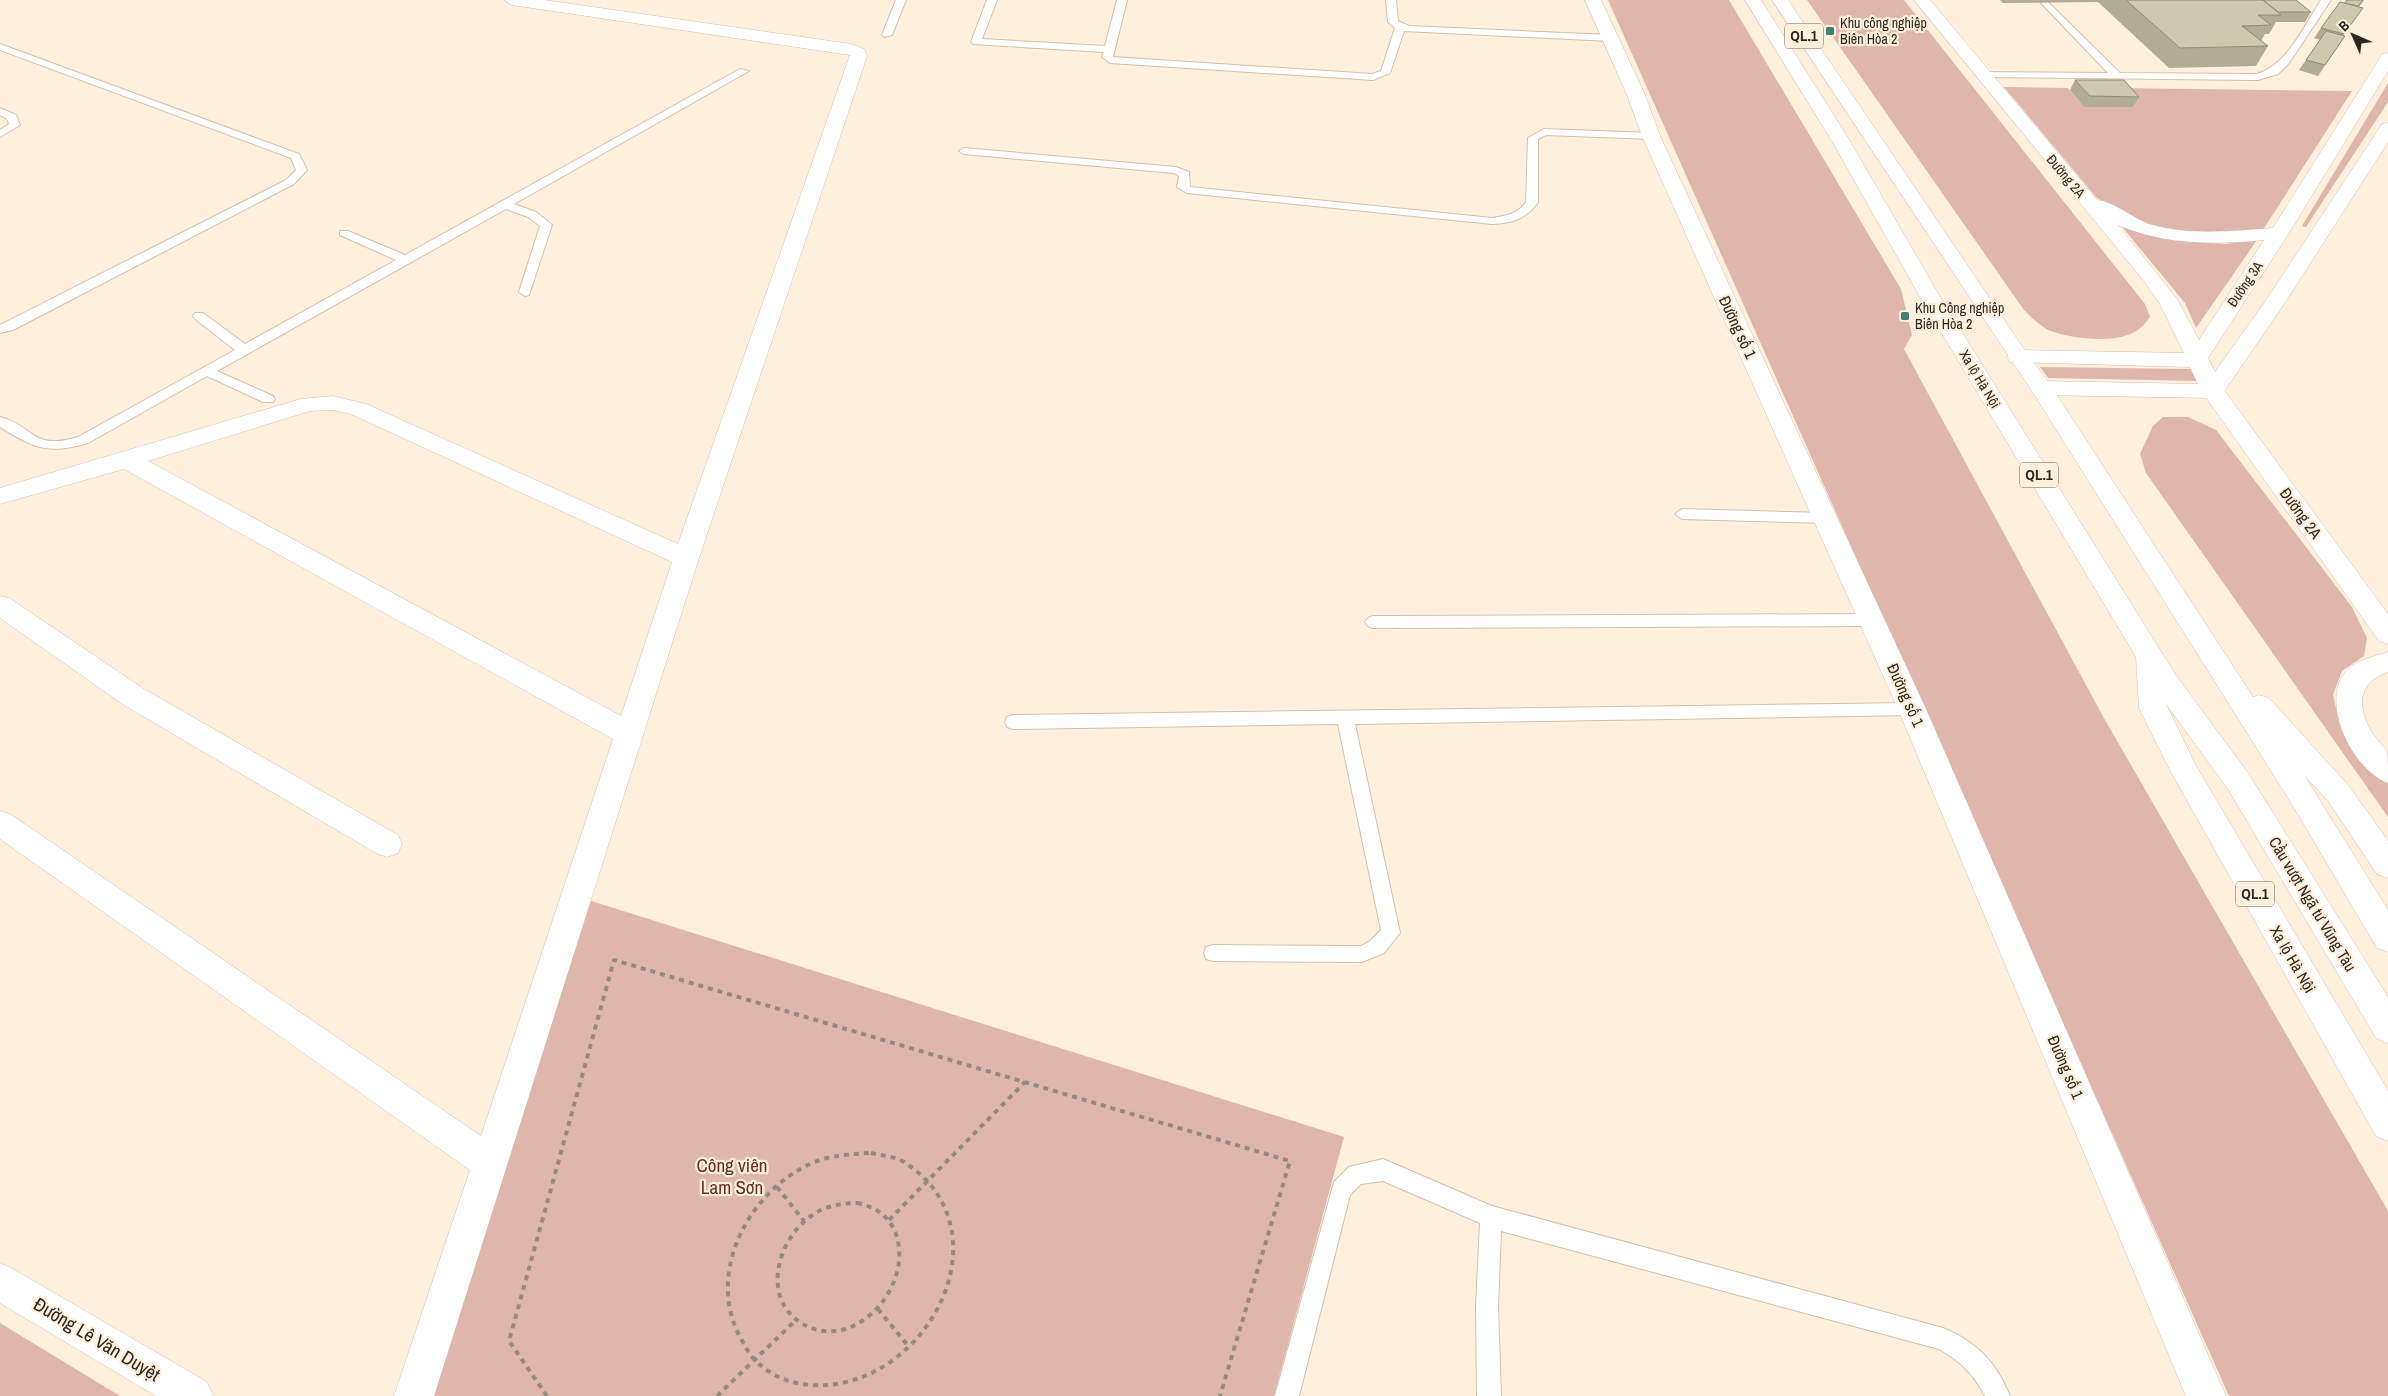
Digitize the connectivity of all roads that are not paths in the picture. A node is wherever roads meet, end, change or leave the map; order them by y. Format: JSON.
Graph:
{"nodes":[{"id":1,"x":512,"y":0,"type":"edge"},
{"id":2,"x":901,"y":0,"type":"edge"},
{"id":3,"x":992,"y":0,"type":"edge"},
{"id":4,"x":1122,"y":0,"type":"edge"},
{"id":5,"x":1391,"y":0,"type":"edge"},
{"id":6,"x":1593,"y":0,"type":"edge"},
{"id":7,"x":1753,"y":0,"type":"edge"},
{"id":8,"x":1780,"y":0,"type":"edge"},
{"id":9,"x":1922,"y":0,"type":"edge"},
{"id":10,"x":2326,"y":0,"type":"edge"},
{"id":11,"x":2046,"y":3,"type":"dead end"},
{"id":12,"x":1400,"y":27,"type":"junction"},
{"id":13,"x":887,"y":35,"type":"dead end"},
{"id":14,"x":1610,"y":38,"type":"junction"},
{"id":15,"x":0,"y":47,"type":"edge"},
{"id":16,"x":1109,"y":49,"type":"junction"},
{"id":17,"x":2388,"y":58,"type":"edge"},
{"id":18,"x":744,"y":71,"type":"dead end"},
{"id":19,"x":1983,"y":75,"type":"junction"},
{"id":20,"x":2117,"y":76,"type":"junction"},
{"id":21,"x":0,"y":110,"type":"edge"},
{"id":22,"x":2388,"y":128,"type":"edge"},
{"id":23,"x":0,"y":134,"type":"edge"},
{"id":24,"x":1651,"y":136,"type":"junction"},
{"id":25,"x":964,"y":150,"type":"dead end"},
{"id":26,"x":2074,"y":187,"type":"junction"},
{"id":27,"x":505,"y":205,"type":"junction"},
{"id":28,"x":344,"y":233,"type":"dead end"},
{"id":29,"x":2279,"y":233,"type":"junction"},
{"id":30,"x":406,"y":260,"type":"junction"},
{"id":31,"x":525,"y":292,"type":"dead end"},
{"id":32,"x":199,"y":316,"type":"dead end"},
{"id":33,"x":0,"y":329,"type":"edge"},
{"id":34,"x":244,"y":350,"type":"junction"},
{"id":35,"x":2018,"y":357,"type":"junction"},
{"id":36,"x":2196,"y":360,"type":"junction"},
{"id":37,"x":206,"y":371,"type":"junction"},
{"id":38,"x":2041,"y":388,"type":"junction"},
{"id":39,"x":2213,"y":391,"type":"junction"},
{"id":40,"x":268,"y":399,"type":"dead end"},
{"id":41,"x":0,"y":421,"type":"edge"},
{"id":42,"x":127,"y":460,"type":"junction"},
{"id":43,"x":0,"y":496,"type":"edge"},
{"id":44,"x":1682,"y":514,"type":"dead end"},
{"id":45,"x":1826,"y":518,"type":"junction"},
{"id":46,"x":686,"y":558,"type":"junction"},
{"id":47,"x":0,"y":605,"type":"edge"},
{"id":48,"x":1872,"y":620,"type":"junction"},
{"id":49,"x":1372,"y":622,"type":"dead end"},
{"id":50,"x":2388,"y":634,"type":"edge"},
{"id":51,"x":2206,"y":647,"type":"junction"},
{"id":52,"x":2148,"y":654,"type":"junction"},
{"id":53,"x":2388,"y":662,"type":"edge"},
{"id":54,"x":1912,"y":709,"type":"junction"},
{"id":55,"x":1345,"y":717,"type":"junction"},
{"id":56,"x":1013,"y":722,"type":"dead end"},
{"id":57,"x":629,"y":734,"type":"junction"},
{"id":58,"x":2388,"y":771,"type":"edge"},
{"id":59,"x":2238,"y":781,"type":"joint"},
{"id":60,"x":0,"y":823,"type":"edge"},
{"id":61,"x":387,"y":844,"type":"dead end"},
{"id":62,"x":2388,"y":865,"type":"edge"},
{"id":63,"x":2388,"y":938,"type":"edge"},
{"id":64,"x":1213,"y":953,"type":"dead end"},
{"id":65,"x":2388,"y":1027,"type":"edge"},
{"id":66,"x":2388,"y":1124,"type":"edge"},
{"id":67,"x":490,"y":1163,"type":"junction"},
{"id":68,"x":1491,"y":1217,"type":"junction"},
{"id":69,"x":0,"y":1282,"type":"edge"},
{"id":70,"x":193,"y":1396,"type":"edge"},
{"id":71,"x":414,"y":1396,"type":"edge"},
{"id":72,"x":1287,"y":1396,"type":"edge"},
{"id":73,"x":1489,"y":1396,"type":"edge"},
{"id":74,"x":1998,"y":1396,"type":"edge"},
{"id":75,"x":2206,"y":1396,"type":"edge"}],
"edges":[{"from":1,"to":46,"type":"main road"},
{"from":2,"to":13,"type":"lane"},
{"from":3,"to":16,"type":"lane"},
{"from":4,"to":16,"type":"lane"},
{"from":5,"to":12,"type":"lane"},
{"from":6,"to":14,"type":"main road","name":"Đường số 1"},
{"from":7,"to":52,"type":"main road","name":"Xa lộ Hà Nội","number":"QL.1"},
{"from":8,"to":35,"type":"main road","number":"QL.1"},
{"from":9,"to":19,"type":"main road","name":"Đường 2A"},
{"from":10,"to":20,"type":"lane"},
{"from":11,"to":20,"type":"lane"},
{"from":12,"to":14,"type":"lane"},
{"from":12,"to":16,"type":"lane"},
{"from":14,"to":24,"type":"main road","name":"Đường số 1"},
{"from":15,"to":33,"type":"lane"},
{"from":17,"to":29,"type":"main road","name":"Đường 3A"},
{"from":18,"to":27,"type":"lane"},
{"from":19,"to":20,"type":"lane"},
{"from":19,"to":26,"type":"main road","name":"Đường 2A"},
{"from":21,"to":23,"type":"lane"},
{"from":22,"to":39,"type":"main road"},
{"from":24,"to":25,"type":"lane"},
{"from":24,"to":45,"type":"main road","name":"Đường số 1"},
{"from":26,"to":29,"type":"main road"},
{"from":26,"to":36,"type":"main road","name":"Đường 2A"},
{"from":27,"to":30,"type":"lane"},
{"from":27,"to":31,"type":"lane"},
{"from":28,"to":30,"type":"lane"},
{"from":29,"to":36,"type":"main road","name":"Đường 3A"},
{"from":30,"to":34,"type":"lane"},
{"from":32,"to":34,"type":"lane"},
{"from":34,"to":37,"type":"lane"},
{"from":35,"to":36,"type":"main road"},
{"from":35,"to":38,"type":"main road","number":"QL.1"},
{"from":36,"to":39,"type":"main road","name":"Đường 2A"},
{"from":37,"to":40,"type":"lane"},
{"from":37,"to":41,"type":"lane"},
{"from":38,"to":39,"type":"main road"},
{"from":38,"to":51,"type":"main road","number":"QL.1"},
{"from":39,"to":50,"type":"main road","name":"Đường 2A"},
{"from":42,"to":43,"type":"main road"},
{"from":42,"to":46,"type":"main road"},
{"from":42,"to":57,"type":"main road"},
{"from":44,"to":45,"type":"lane"},
{"from":45,"to":48,"type":"main road","name":"Đường số 1"},
{"from":46,"to":57,"type":"main road"},
{"from":47,"to":61,"type":"main road"},
{"from":48,"to":49,"type":"lane"},
{"from":48,"to":54,"type":"main road","name":"Đường số 1"},
{"from":51,"to":62,"type":"main road","number":"QL.1"},
{"from":51,"to":63,"type":"main road","number":"QL.1"},
{"from":52,"to":59,"type":"main road","name":"Xa lộ Hà Nội","number":"QL.1"},
{"from":52,"to":66,"type":"main road","name":"Xa lộ Hà Nội","number":"QL.1"},
{"from":53,"to":58,"type":"main road"},
{"from":54,"to":55,"type":"lane"},
{"from":54,"to":75,"type":"main road","name":"Đường số 1"},
{"from":55,"to":56,"type":"lane"},
{"from":55,"to":64,"type":"lane"},
{"from":57,"to":67,"type":"main road"},
{"from":59,"to":65,"type":"main road","name":"Cầu vượt Ngã tư Vũng Tàu","number":"QL.1"},
{"from":60,"to":67,"type":"main road"},
{"from":67,"to":71,"type":"main road"},
{"from":68,"to":72,"type":"lane"},
{"from":68,"to":73,"type":"lane"},
{"from":68,"to":74,"type":"lane"},
{"from":69,"to":70,"type":"main road","name":"Đường Lê Văn Duyệt"}]}
